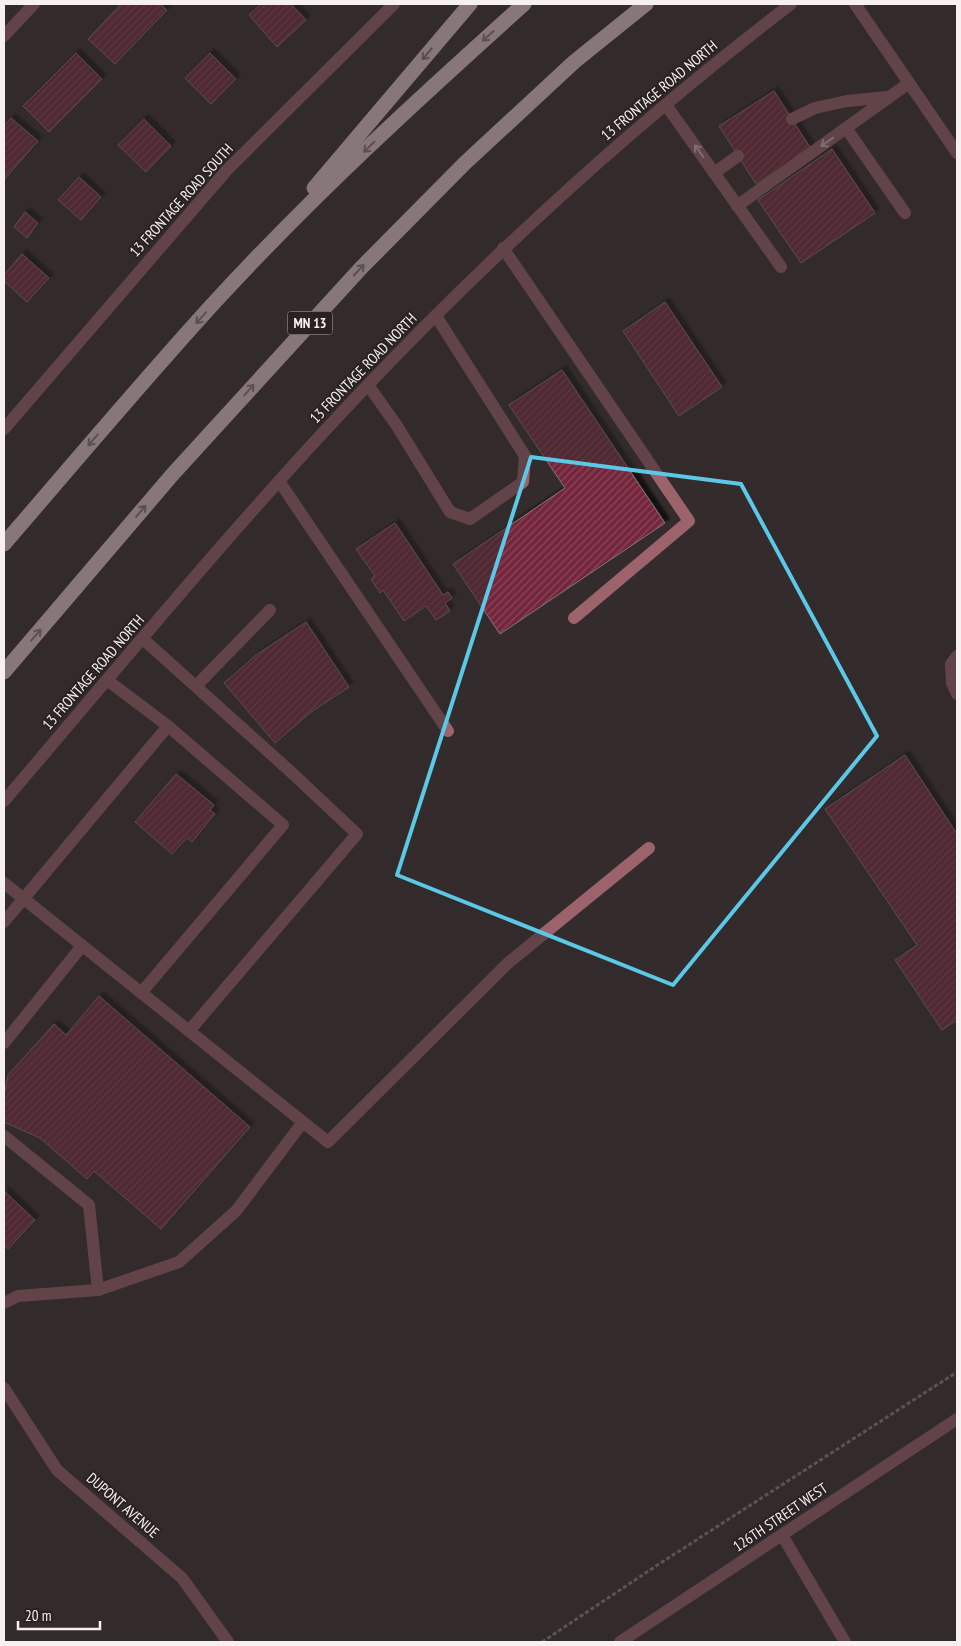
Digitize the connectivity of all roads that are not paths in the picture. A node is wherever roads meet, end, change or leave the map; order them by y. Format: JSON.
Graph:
{"nodes":[{"id":1,"x":34,"y":4,"type":"edge"},
{"id":2,"x":394,"y":4,"type":"edge"},
{"id":3,"x":470,"y":4,"type":"edge"},
{"id":4,"x":524,"y":4,"type":"edge"},
{"id":5,"x":646,"y":4,"type":"edge"},
{"id":6,"x":791,"y":4,"type":"edge"},
{"id":7,"x":855,"y":4,"type":"edge"},
{"id":8,"x":4,"y":36,"type":"edge"},
{"id":9,"x":909,"y":83,"type":"junction"},
{"id":10,"x":891,"y":96,"type":"junction"},
{"id":11,"x":666,"y":104,"type":"junction"},
{"id":12,"x":792,"y":119,"type":"dead end"},
{"id":13,"x":846,"y":128,"type":"junction"},
{"id":14,"x":957,"y":153,"type":"edge"},
{"id":15,"x":738,"y":156,"type":"dead end"},
{"id":16,"x":714,"y":172,"type":"junction"},
{"id":17,"x":737,"y":206,"type":"junction"},
{"id":18,"x":905,"y":212,"type":"dead end"},
{"id":19,"x":503,"y":248,"type":"junction"},
{"id":20,"x":781,"y":268,"type":"dead end"},
{"id":21,"x":234,"y":283,"type":"junction"},
{"id":22,"x":436,"y":316,"type":"junction"},
{"id":23,"x":368,"y":384,"type":"junction"},
{"id":24,"x":4,"y":428,"type":"edge"},
{"id":25,"x":279,"y":481,"type":"junction"},
{"id":26,"x":4,"y":544,"type":"edge"},
{"id":27,"x":270,"y":610,"type":"dead end"},
{"id":28,"x":574,"y":618,"type":"dead end"},
{"id":29,"x":143,"y":639,"type":"junction"},
{"id":30,"x":957,"y":656,"type":"edge"},
{"id":31,"x":4,"y":672,"type":"edge"},
{"id":32,"x":107,"y":680,"type":"junction"},
{"id":33,"x":196,"y":686,"type":"junction"},
{"id":34,"x":957,"y":694,"type":"edge"},
{"id":35,"x":168,"y":726,"type":"junction"},
{"id":36,"x":448,"y":731,"type":"dead end"},
{"id":37,"x":4,"y":801,"type":"edge"},
{"id":38,"x":649,"y":848,"type":"dead end"},
{"id":39,"x":4,"y":883,"type":"edge"},
{"id":40,"x":23,"y":899,"type":"junction"},
{"id":41,"x":4,"y":922,"type":"edge"},
{"id":42,"x":82,"y":946,"type":"junction"},
{"id":43,"x":141,"y":993,"type":"junction"},
{"id":44,"x":189,"y":1031,"type":"junction"},
{"id":45,"x":4,"y":1043,"type":"edge"},
{"id":46,"x":303,"y":1122,"type":"junction"},
{"id":47,"x":4,"y":1136,"type":"edge"},
{"id":48,"x":98,"y":1290,"type":"junction"},
{"id":49,"x":4,"y":1303,"type":"edge"},
{"id":50,"x":4,"y":1388,"type":"edge"},
{"id":51,"x":957,"y":1419,"type":"edge"},
{"id":52,"x":782,"y":1535,"type":"junction"},
{"id":53,"x":228,"y":1642,"type":"edge"},
{"id":54,"x":620,"y":1642,"type":"edge"},
{"id":55,"x":845,"y":1642,"type":"edge"}],
"edges":[{"from":1,"to":8,"type":"street"},
{"from":2,"to":24,"type":"street","name":"13 FRONTAGE ROAD SOUTH"},
{"from":3,"to":21,"type":"highway","one_way":true},
{"from":4,"to":21,"type":"highway","one_way":true},
{"from":31,"to":5,"type":"highway","number":"MN 13","one_way":true},
{"from":6,"to":11,"type":"street","name":"13 FRONTAGE ROAD NORTH"},
{"from":7,"to":9,"type":"street"},
{"from":9,"to":10,"type":"street"},
{"from":9,"to":14,"type":"street"},
{"from":10,"to":12,"type":"street"},
{"from":10,"to":13,"type":"street"},
{"from":16,"to":11,"type":"street","one_way":true},
{"from":11,"to":19,"type":"street","name":"13 FRONTAGE ROAD NORTH"},
{"from":13,"to":17,"type":"street","one_way":true},
{"from":13,"to":18,"type":"street"},
{"from":15,"to":16,"type":"street"},
{"from":16,"to":17,"type":"street"},
{"from":17,"to":20,"type":"street"},
{"from":19,"to":22,"type":"street","name":"13 FRONTAGE ROAD NORTH"},
{"from":19,"to":28,"type":"street"},
{"from":21,"to":26,"type":"highway","one_way":true},
{"from":22,"to":23,"type":"street","name":"13 FRONTAGE ROAD NORTH"},
{"from":22,"to":23,"type":"street"},
{"from":23,"to":25,"type":"street","name":"13 FRONTAGE ROAD NORTH"},
{"from":25,"to":29,"type":"street","name":"13 FRONTAGE ROAD NORTH"},
{"from":25,"to":36,"type":"street"},
{"from":27,"to":33,"type":"street"},
{"from":29,"to":32,"type":"street","name":"13 FRONTAGE ROAD NORTH"},
{"from":29,"to":33,"type":"street"},
{"from":30,"to":34,"type":"street"},
{"from":32,"to":35,"type":"street"},
{"from":32,"to":37,"type":"street","name":"13 FRONTAGE ROAD NORTH"},
{"from":33,"to":44,"type":"street"},
{"from":35,"to":40,"type":"street"},
{"from":35,"to":43,"type":"street"},
{"from":38,"to":46,"type":"street"},
{"from":39,"to":40,"type":"street"},
{"from":40,"to":41,"type":"street"},
{"from":40,"to":42,"type":"street"},
{"from":42,"to":43,"type":"street"},
{"from":42,"to":45,"type":"street"},
{"from":43,"to":44,"type":"street"},
{"from":44,"to":46,"type":"street"},
{"from":46,"to":48,"type":"street"},
{"from":47,"to":48,"type":"street"},
{"from":48,"to":49,"type":"street"},
{"from":50,"to":53,"type":"street","name":"DUPONT AVENUE"},
{"from":51,"to":52,"type":"street","name":"126TH STREET WEST"},
{"from":52,"to":54,"type":"street","name":"126TH STREET WEST"},
{"from":52,"to":55,"type":"street"}]}
